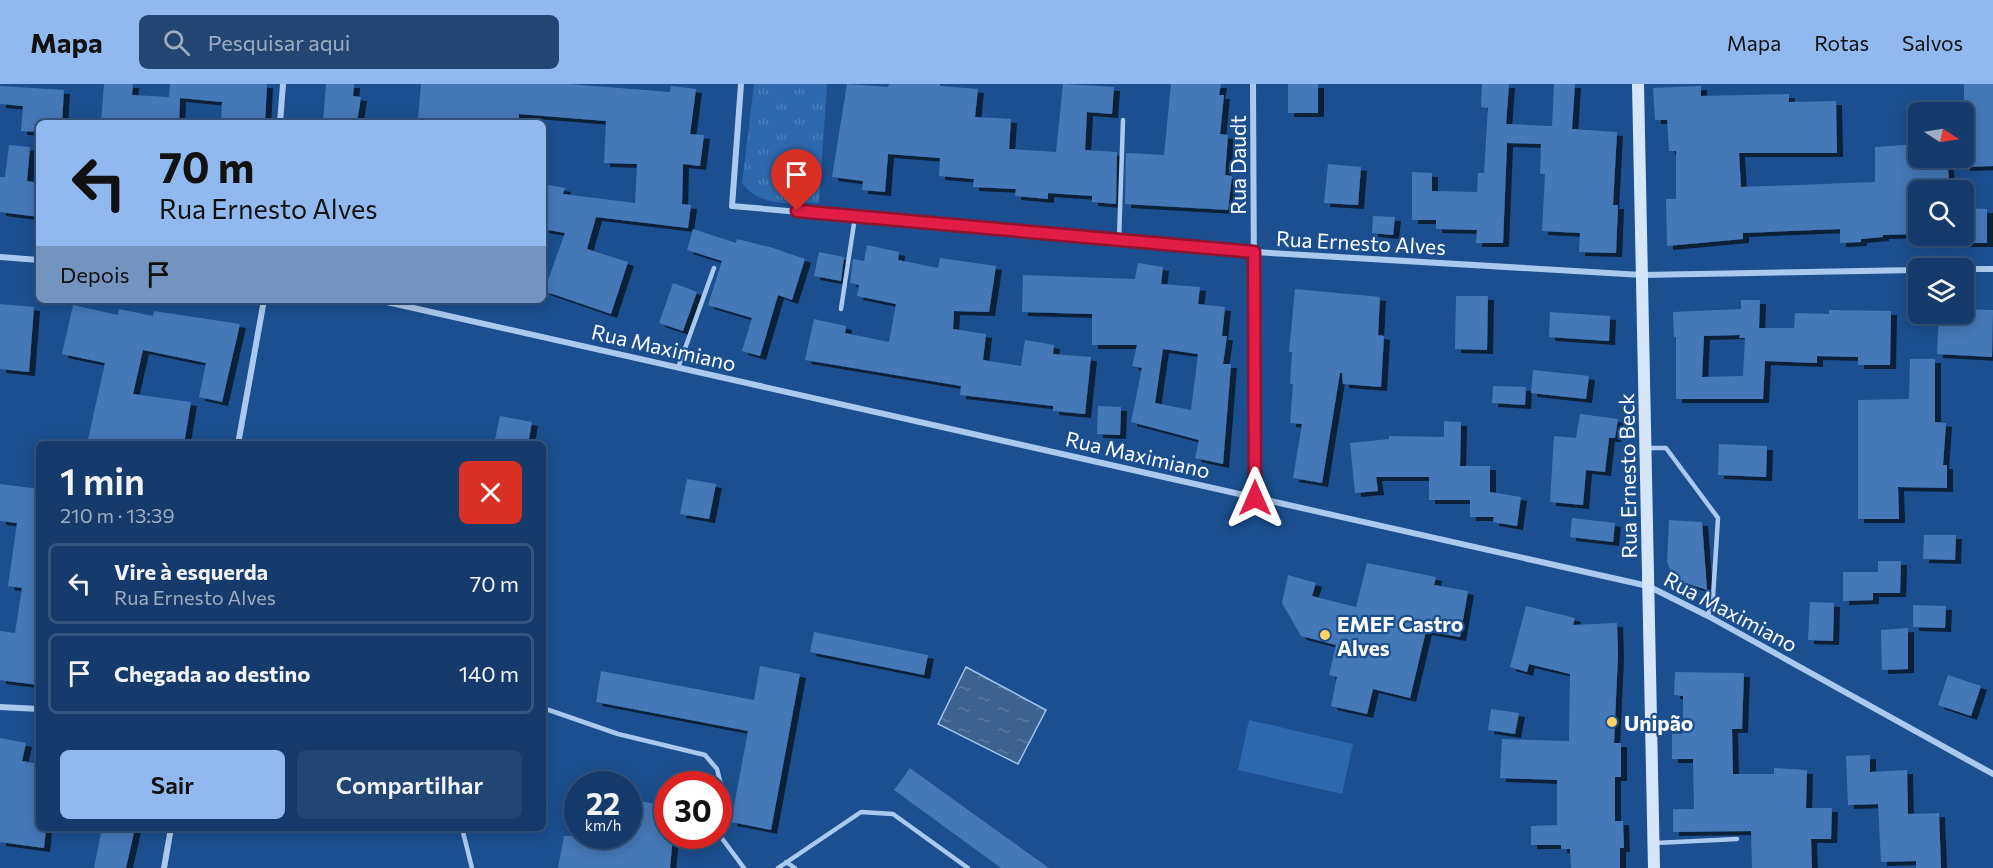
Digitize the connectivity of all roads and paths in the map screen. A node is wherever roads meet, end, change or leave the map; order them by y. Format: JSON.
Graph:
{"nodes":[{"id":1,"x":283,"y":84,"type":"edge"},
{"id":2,"x":741,"y":84,"type":"edge"},
{"id":3,"x":1253,"y":84,"type":"edge"},
{"id":4,"x":1638,"y":84,"type":"edge"},
{"id":5,"x":280,"y":120,"type":"edge"},
{"id":6,"x":1123,"y":120,"type":"dead end"},
{"id":7,"x":855,"y":217,"type":"junction"},
{"id":8,"x":1119,"y":240,"type":"junction"},
{"id":9,"x":1254,"y":252,"type":"junction"},
{"id":10,"x":0,"y":257,"type":"edge"},
{"id":11,"x":36,"y":260,"type":"edge"},
{"id":12,"x":714,"y":268,"type":"dead end"},
{"id":13,"x":1993,"y":268,"type":"edge"},
{"id":14,"x":1974,"y":269,"type":"edge"},
{"id":15,"x":1908,"y":270,"type":"edge"},
{"id":16,"x":1642,"y":275,"type":"junction"},
{"id":17,"x":263,"y":303,"type":"edge"},
{"id":18,"x":391,"y":303,"type":"edge"},
{"id":19,"x":413,"y":303,"type":"edge"},
{"id":20,"x":412,"y":308,"type":"junction"},
{"id":21,"x":841,"y":309,"type":"dead end"},
{"id":22,"x":678,"y":368,"type":"junction"},
{"id":23,"x":239,"y":441,"type":"edge"},
{"id":24,"x":1646,"y":448,"type":"junction"},
{"id":25,"x":1255,"y":498,"type":"junction"},
{"id":26,"x":1648,"y":586,"type":"junction"},
{"id":27,"x":1708,"y":616,"type":"junction"},
{"id":28,"x":0,"y":707,"type":"edge"},
{"id":29,"x":36,"y":709,"type":"edge"},
{"id":30,"x":546,"y":709,"type":"edge"},
{"id":31,"x":718,"y":771,"type":"edge"},
{"id":32,"x":1993,"y":774,"type":"edge"},
{"id":33,"x":170,"y":831,"type":"edge"},
{"id":34,"x":463,"y":831,"type":"edge"},
{"id":35,"x":1737,"y":839,"type":"dead end"},
{"id":36,"x":1654,"y":843,"type":"junction"},
{"id":37,"x":730,"y":849,"type":"edge"},
{"id":38,"x":786,"y":862,"type":"junction"},
{"id":39,"x":164,"y":868,"type":"edge"},
{"id":40,"x":472,"y":868,"type":"edge"},
{"id":41,"x":744,"y":868,"type":"edge"},
{"id":42,"x":778,"y":868,"type":"edge"},
{"id":43,"x":795,"y":868,"type":"edge"},
{"id":44,"x":968,"y":868,"type":"edge"},
{"id":45,"x":1654,"y":868,"type":"edge"}],
"edges":[{"from":1,"to":5,"type":"street"},
{"from":2,"to":7,"type":"street","name":"Rua Ernesto Alves"},
{"from":3,"to":9,"type":"street","name":"Rua Daudt"},
{"from":4,"to":16,"type":"street","name":"Rua Ernesto Beck"},
{"from":6,"to":8,"type":"lane"},
{"from":7,"to":8,"type":"street","name":"Rua Ernesto Alves"},
{"from":7,"to":21,"type":"lane"},
{"from":8,"to":9,"type":"street","name":"Rua Ernesto Alves"},
{"from":9,"to":16,"type":"street","name":"Rua Ernesto Alves"},
{"from":9,"to":25,"type":"street","name":"Rua Daudt"},
{"from":10,"to":11,"type":"street"},
{"from":12,"to":22,"type":"lane"},
{"from":13,"to":14,"type":"street"},
{"from":15,"to":16,"type":"street","name":"Rua Ernesto Alves"},
{"from":16,"to":24,"type":"street","name":"Rua Ernesto Beck"},
{"from":17,"to":23,"type":"street"},
{"from":18,"to":20,"type":"street","name":"Rua Maximiano"},
{"from":19,"to":20,"type":"lane"},
{"from":20,"to":22,"type":"street","name":"Rua Maximiano"},
{"from":22,"to":25,"type":"street","name":"Rua Maximiano"},
{"from":24,"to":26,"type":"street","name":"Rua Ernesto Beck"},
{"from":24,"to":27,"type":"lane"},
{"from":25,"to":26,"type":"street","name":"Rua Maximiano"},
{"from":26,"to":27,"type":"street","name":"Rua Maximiano"},
{"from":26,"to":36,"type":"street","name":"Rua Ernesto Beck"},
{"from":27,"to":32,"type":"street","name":"Rua Maximiano"},
{"from":28,"to":29,"type":"street"},
{"from":30,"to":31,"type":"lane"},
{"from":33,"to":39,"type":"street"},
{"from":34,"to":40,"type":"lane"},
{"from":35,"to":36,"type":"lane"},
{"from":36,"to":45,"type":"street","name":"Rua Ernesto Beck"},
{"from":37,"to":41,"type":"lane"},
{"from":38,"to":42,"type":"lane"},
{"from":38,"to":43,"type":"lane"},
{"from":38,"to":44,"type":"lane"}]}
